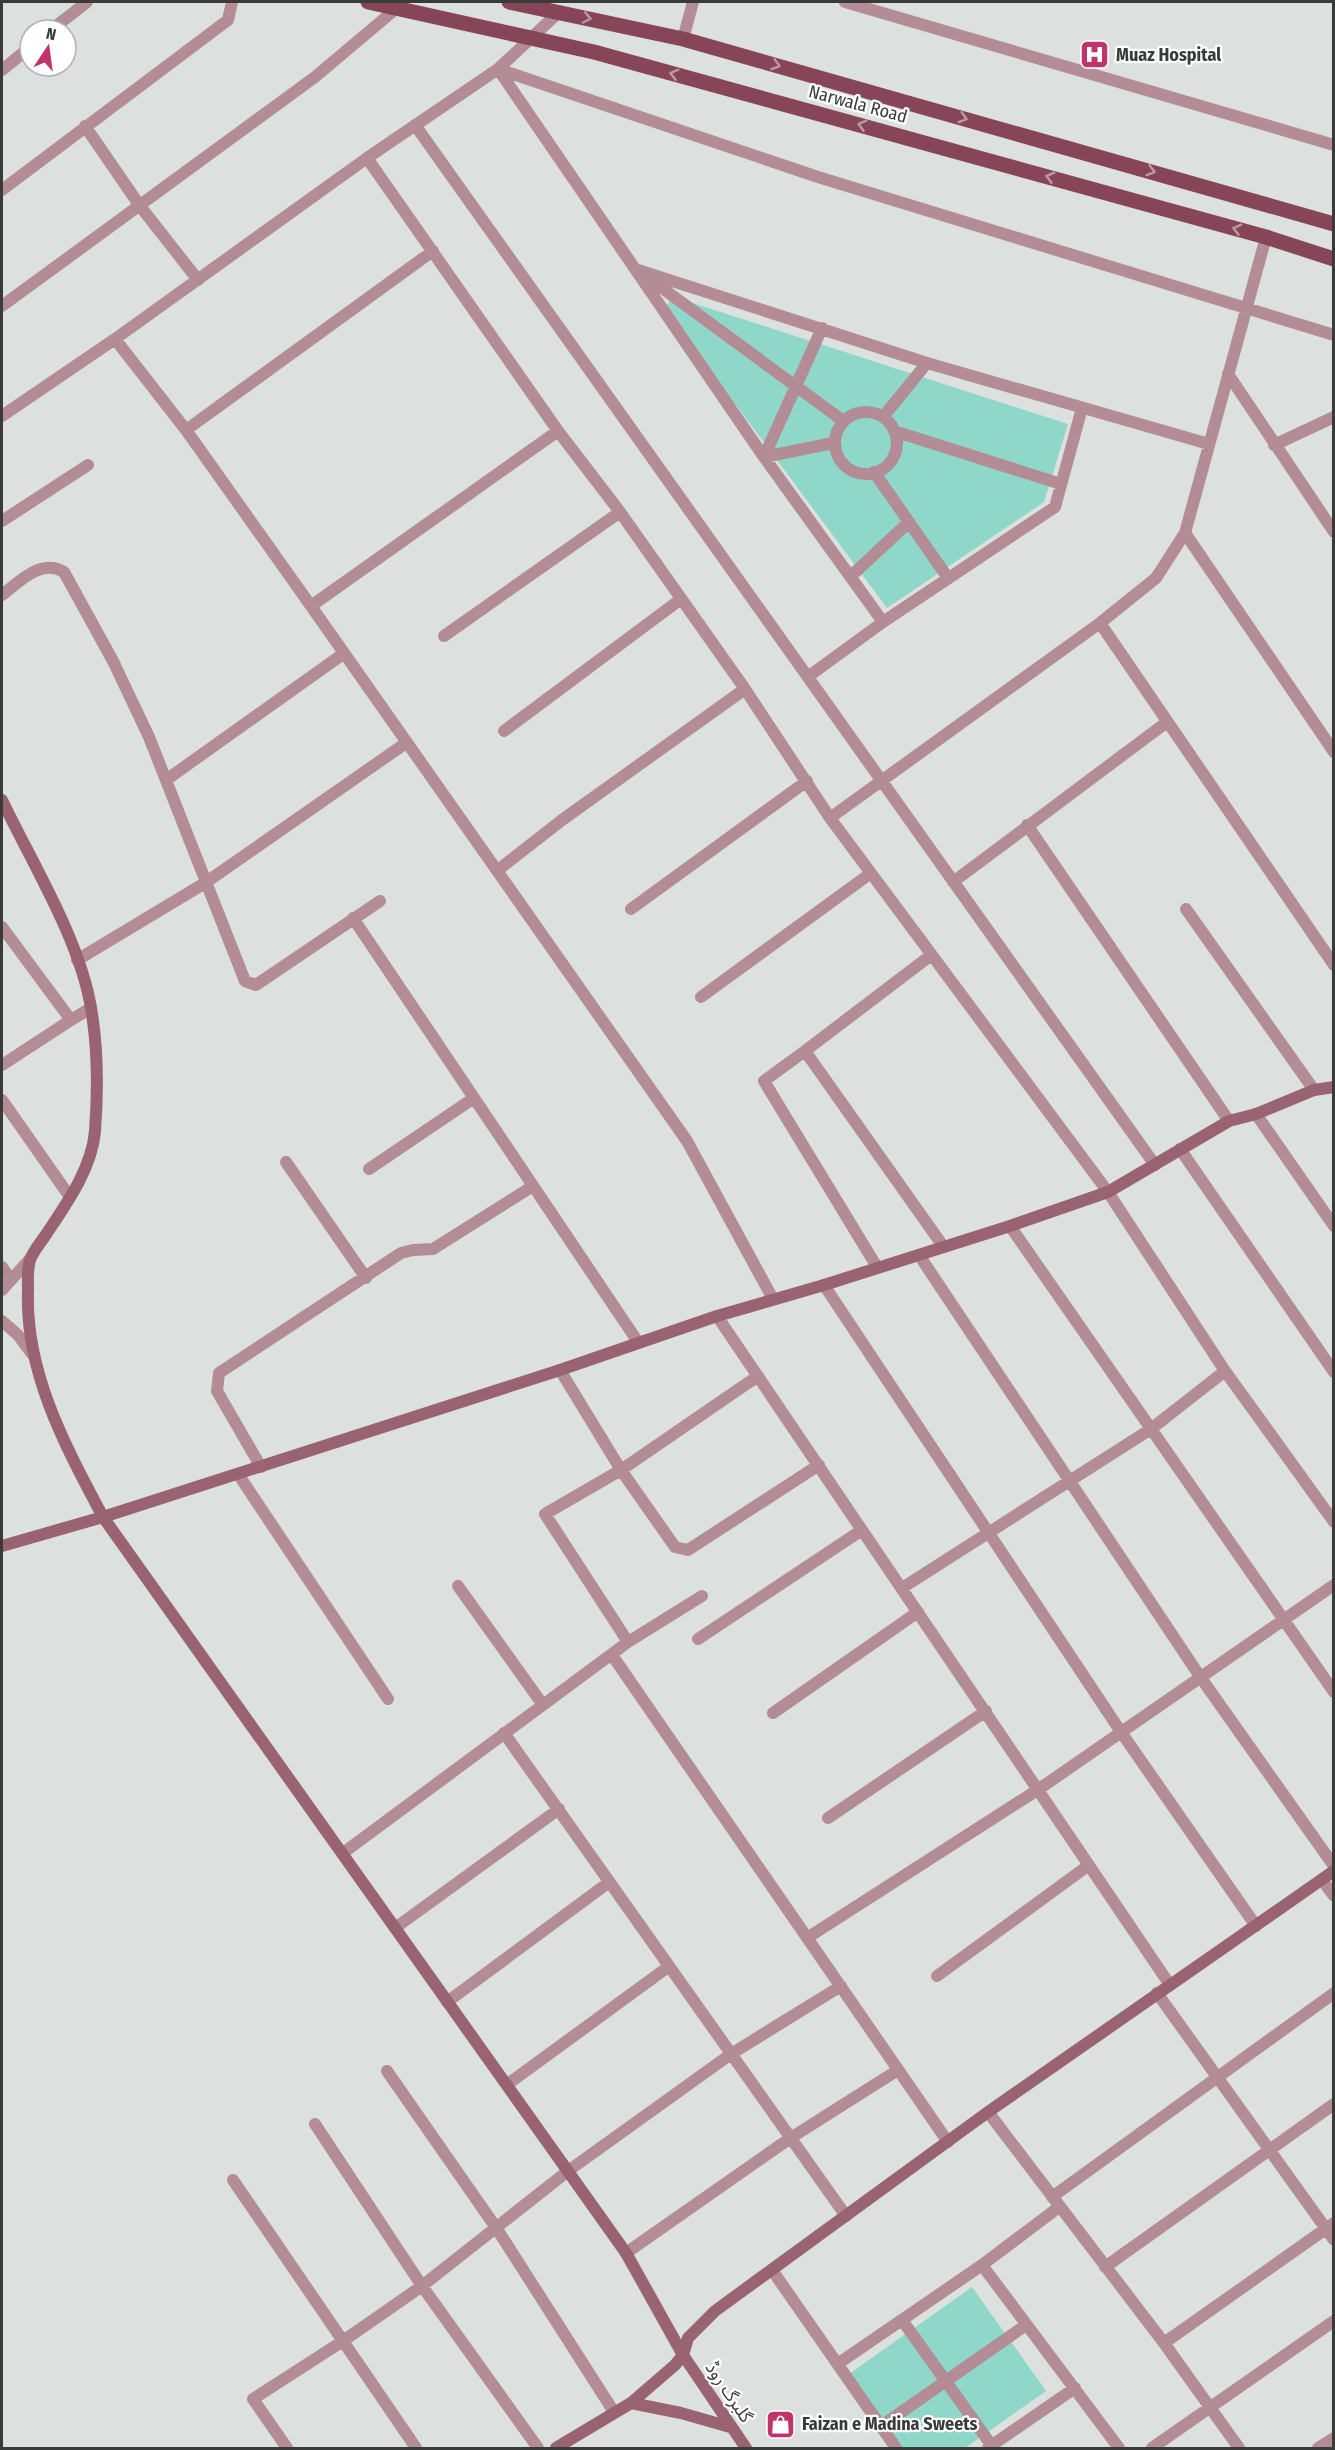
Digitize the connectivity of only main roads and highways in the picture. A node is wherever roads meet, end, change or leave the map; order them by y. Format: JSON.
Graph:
{"nodes":[{"id":1,"x":368,"y":2,"type":"edge"},
{"id":2,"x":509,"y":2,"type":"edge"},
{"id":3,"x":1334,"y":224,"type":"edge"},
{"id":4,"x":1334,"y":259,"type":"edge"}],
"edges":[{"from":4,"to":1,"type":"main road","name":"Narwala Road","one_way":true},
{"from":2,"to":3,"type":"main road","name":"Narwala Road","one_way":true}]}
